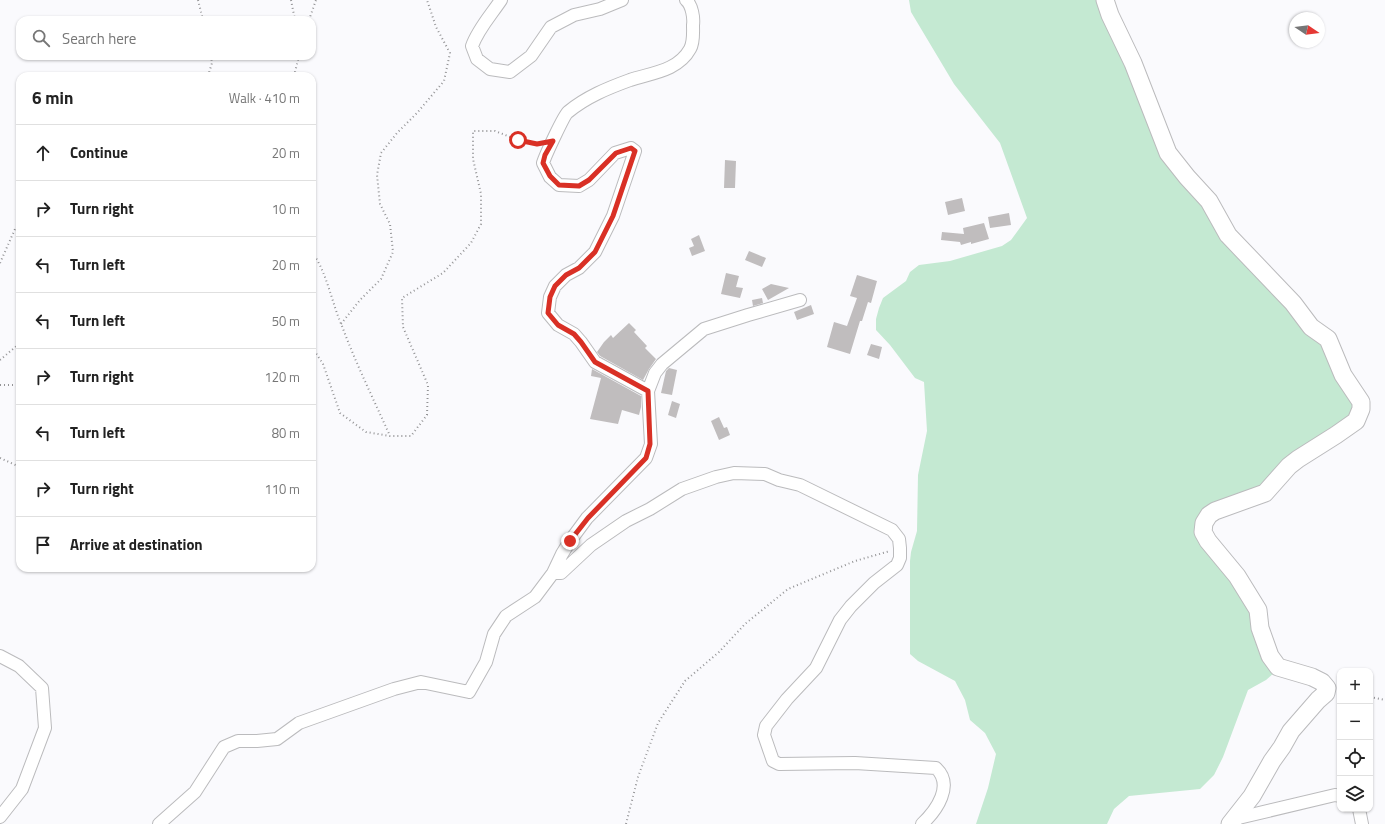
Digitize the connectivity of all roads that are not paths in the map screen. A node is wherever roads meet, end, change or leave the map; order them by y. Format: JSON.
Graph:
{"nodes":[{"id":1,"x":501,"y":0,"type":"edge"},
{"id":2,"x":622,"y":0,"type":"edge"},
{"id":3,"x":686,"y":0,"type":"edge"},
{"id":4,"x":1104,"y":0,"type":"edge"},
{"id":5,"x":800,"y":300,"type":"dead end"},
{"id":6,"x":648,"y":391,"type":"junction"},
{"id":7,"x":553,"y":573,"type":"junction"},
{"id":8,"x":0,"y":656,"type":"edge"},
{"id":9,"x":1337,"y":795,"type":"edge"},
{"id":10,"x":1360,"y":812,"type":"edge"},
{"id":11,"x":0,"y":817,"type":"edge"},
{"id":12,"x":1232,"y":822,"type":"edge"},
{"id":13,"x":160,"y":824,"type":"edge"},
{"id":14,"x":922,"y":824,"type":"edge"},
{"id":15,"x":1362,"y":824,"type":"edge"}],
"edges":[{"from":1,"to":2,"type":"street"},
{"from":3,"to":6,"type":"street"},
{"from":4,"to":12,"type":"street"},
{"from":5,"to":6,"type":"street"},
{"from":6,"to":7,"type":"street"},
{"from":7,"to":13,"type":"street"},
{"from":7,"to":14,"type":"street"},
{"from":8,"to":11,"type":"street"},
{"from":9,"to":12,"type":"street"},
{"from":10,"to":15,"type":"street"}]}
